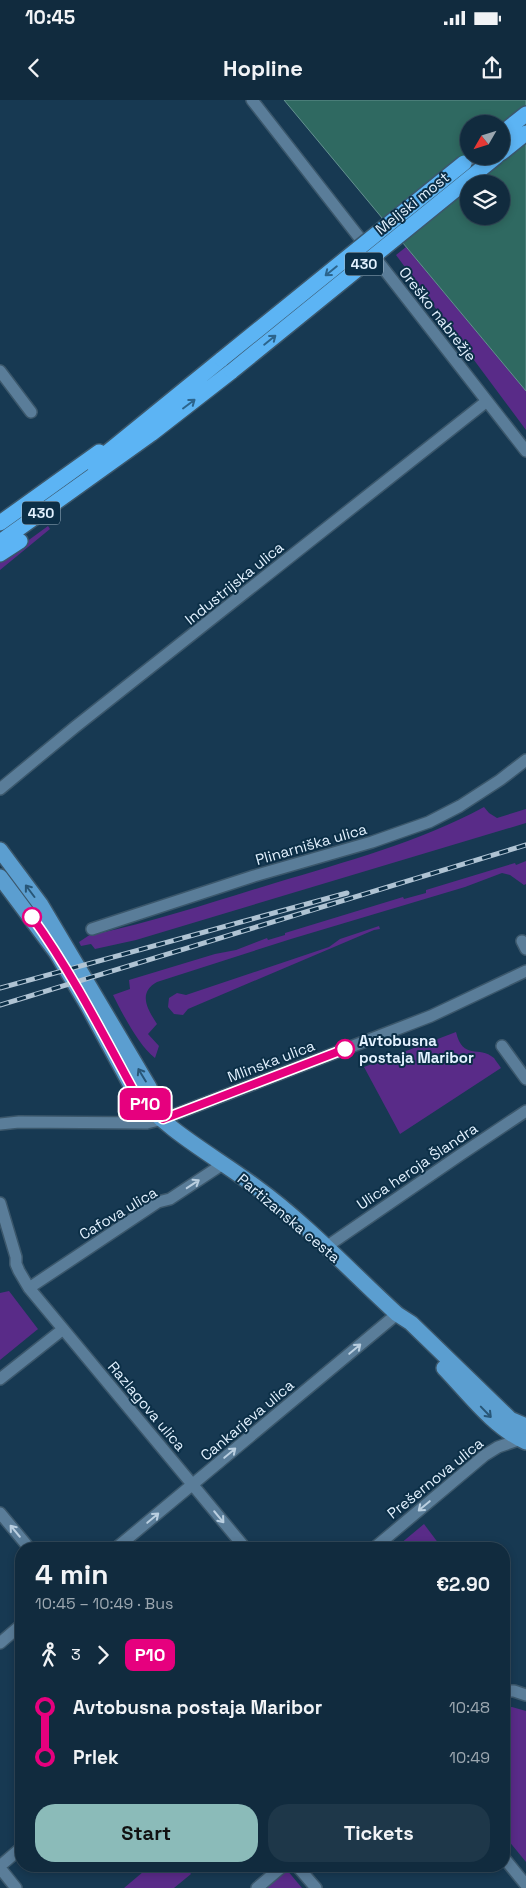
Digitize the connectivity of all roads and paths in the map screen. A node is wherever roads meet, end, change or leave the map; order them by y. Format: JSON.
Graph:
{"nodes":[{"id":1,"x":252,"y":100,"type":"edge"},
{"id":2,"x":526,"y":114,"type":"edge"},
{"id":3,"x":526,"y":122,"type":"edge"},
{"id":4,"x":510,"y":127,"type":"edge"},
{"id":5,"x":526,"y":133,"type":"edge"},
{"id":6,"x":510,"y":135,"type":"edge"},
{"id":7,"x":510,"y":146,"type":"edge"},
{"id":8,"x":462,"y":165,"type":"edge"},
{"id":9,"x":473,"y":165,"type":"edge"},
{"id":10,"x":486,"y":165,"type":"edge"},
{"id":11,"x":369,"y":250,"type":"junction"},
{"id":12,"x":0,"y":371,"type":"edge"},
{"id":13,"x":487,"y":401,"type":"junction"},
{"id":14,"x":31,"y":412,"type":"dead end"},
{"id":15,"x":146,"y":428,"type":"junction"},
{"id":16,"x":526,"y":451,"type":"edge"},
{"id":17,"x":0,"y":523,"type":"edge"},
{"id":18,"x":0,"y":534,"type":"edge"},
{"id":19,"x":0,"y":542,"type":"edge"},
{"id":20,"x":0,"y":554,"type":"edge"},
{"id":21,"x":526,"y":760,"type":"edge"},
{"id":22,"x":0,"y":788,"type":"edge"},
{"id":23,"x":0,"y":850,"type":"edge"},
{"id":24,"x":0,"y":877,"type":"edge"},
{"id":25,"x":92,"y":929,"type":"dead end"},
{"id":26,"x":526,"y":970,"type":"edge"},
{"id":27,"x":502,"y":1046,"type":"dead end"},
{"id":28,"x":526,"y":1079,"type":"edge"},
{"id":29,"x":526,"y":1111,"type":"edge"},
{"id":30,"x":163,"y":1119,"type":"junction"},
{"id":31,"x":0,"y":1124,"type":"edge"},
{"id":32,"x":223,"y":1164,"type":"junction"},
{"id":33,"x":0,"y":1203,"type":"edge"},
{"id":34,"x":326,"y":1247,"type":"junction"},
{"id":35,"x":29,"y":1288,"type":"junction"},
{"id":36,"x":397,"y":1314,"type":"junction"},
{"id":37,"x":62,"y":1330,"type":"junction"},
{"id":38,"x":0,"y":1379,"type":"edge"},
{"id":39,"x":525,"y":1440,"type":"edge"},
{"id":40,"x":192,"y":1484,"type":"junction"},
{"id":41,"x":0,"y":1513,"type":"edge"},
{"id":42,"x":24,"y":1542,"type":"edge"},
{"id":43,"x":123,"y":1542,"type":"edge"},
{"id":44,"x":240,"y":1542,"type":"edge"},
{"id":45,"x":381,"y":1542,"type":"edge"},
{"id":46,"x":15,"y":1630,"type":"edge"},
{"id":47,"x":0,"y":1643,"type":"edge"},
{"id":48,"x":510,"y":1691,"type":"edge"},
{"id":49,"x":526,"y":1695,"type":"edge"},
{"id":50,"x":15,"y":1853,"type":"edge"},
{"id":51,"x":510,"y":1865,"type":"edge"},
{"id":52,"x":0,"y":1867,"type":"edge"},
{"id":53,"x":276,"y":1872,"type":"edge"},
{"id":54,"x":302,"y":1872,"type":"edge"},
{"id":55,"x":526,"y":1885,"type":"edge"},
{"id":56,"x":16,"y":1888,"type":"edge"},
{"id":57,"x":258,"y":1888,"type":"edge"},
{"id":58,"x":316,"y":1888,"type":"edge"}],
"edges":[{"from":1,"to":11,"type":"street","name":"Oreško nabrežje"},
{"from":2,"to":4,"type":"highway"},
{"from":3,"to":6,"type":"street"},
{"from":5,"to":7,"type":"highway"},
{"from":8,"to":15,"type":"highway","name":"Meljski most","number":"430","one_way":true,"bridge":true},
{"from":9,"to":11,"type":"street","name":"Meljski most"},
{"from":15,"to":10,"type":"highway","name":"Meljski most","number":"430","one_way":true,"bridge":true},
{"from":11,"to":13,"type":"street","name":"Oreško nabrežje"},
{"from":12,"to":14,"type":"street"},
{"from":13,"to":16,"type":"street","name":"Oreško nabrežje"},
{"from":13,"to":22,"type":"street","name":"Industrijska ulica"},
{"from":15,"to":17,"type":"highway"},
{"from":15,"to":18,"type":"highway","number":"430"},
{"from":15,"to":19,"type":"highway","number":"430"},
{"from":15,"to":20,"type":"highway"},
{"from":21,"to":25,"type":"street","name":"Plinarniška ulica"},
{"from":30,"to":23,"type":"main road","one_way":true},
{"from":24,"to":30,"type":"main road","name":"Partizanska cesta"},
{"from":26,"to":30,"type":"street","name":"Mlinska ulica"},
{"from":27,"to":28,"type":"street"},
{"from":29,"to":34,"type":"street","name":"Ulica heroja Šlandra"},
{"from":30,"to":31,"type":"street"},
{"from":30,"to":32,"type":"main road","name":"Partizanska cesta"},
{"from":32,"to":34,"type":"main road","name":"Partizanska cesta"},
{"from":35,"to":32,"type":"street","name":"Cafova ulica","one_way":true},
{"from":33,"to":35,"type":"street","name":"Razlagova ulica"},
{"from":34,"to":36,"type":"main road","name":"Partizanska cesta"},
{"from":35,"to":37,"type":"street","name":"Razlagova ulica"},
{"from":36,"to":39,"type":"main road","name":"Partizanska cesta"},
{"from":36,"to":39,"type":"main road","name":"Partizanska cesta","one_way":true},
{"from":40,"to":36,"type":"street","name":"Cankarjeva ulica","one_way":true},
{"from":37,"to":38,"type":"street"},
{"from":37,"to":40,"type":"street","name":"Razlagova ulica"},
{"from":39,"to":45,"type":"street","name":"Prešernova ulica","one_way":true},
{"from":43,"to":40,"type":"street","name":"Cankarjeva ulica","one_way":true},
{"from":40,"to":44,"type":"street","name":"Razlagova ulica","one_way":true},
{"from":42,"to":41,"type":"street","one_way":true},
{"from":46,"to":47,"type":"street"},
{"from":48,"to":49,"type":"street"},
{"from":50,"to":52,"type":"street"},
{"from":51,"to":55,"type":"street"},
{"from":52,"to":56,"type":"street"},
{"from":53,"to":57,"type":"street"},
{"from":54,"to":58,"type":"street"}]}
